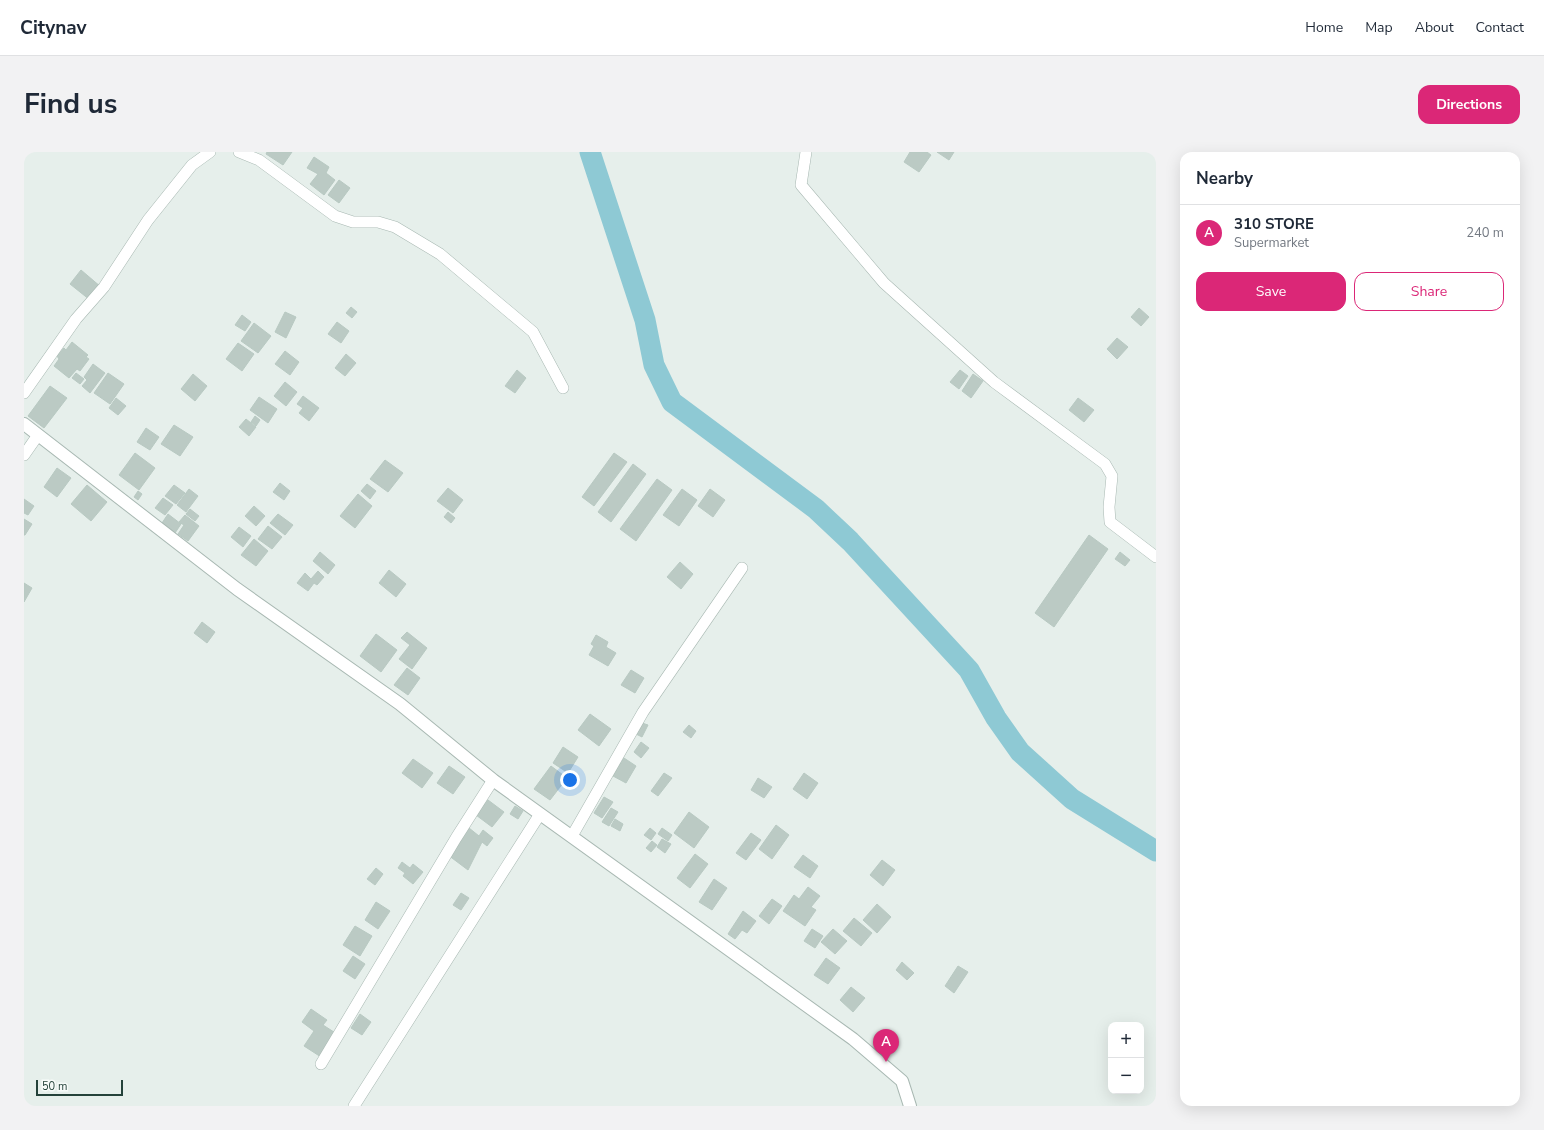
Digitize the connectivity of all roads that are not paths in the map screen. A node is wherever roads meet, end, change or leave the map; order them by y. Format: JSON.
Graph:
{"nodes":[{"id":1,"x":210,"y":152,"type":"edge"},
{"id":2,"x":239,"y":152,"type":"edge"},
{"id":3,"x":806,"y":152,"type":"edge"},
{"id":4,"x":563,"y":388,"type":"dead end"},
{"id":5,"x":24,"y":393,"type":"edge"},
{"id":6,"x":24,"y":424,"type":"edge"},
{"id":7,"x":38,"y":435,"type":"junction"},
{"id":8,"x":24,"y":455,"type":"edge"},
{"id":9,"x":1156,"y":557,"type":"edge"},
{"id":10,"x":742,"y":568,"type":"dead end"},
{"id":11,"x":493,"y":780,"type":"junction"},
{"id":12,"x":540,"y":814,"type":"junction"},
{"id":13,"x":572,"y":836,"type":"junction"},
{"id":14,"x":321,"y":1064,"type":"dead end"},
{"id":15,"x":354,"y":1106,"type":"edge"},
{"id":16,"x":910,"y":1106,"type":"edge"}],
"edges":[{"from":1,"to":5,"type":"street"},
{"from":2,"to":4,"type":"street"},
{"from":3,"to":9,"type":"street"},
{"from":6,"to":7,"type":"street"},
{"from":7,"to":8,"type":"street"},
{"from":7,"to":11,"type":"street"},
{"from":10,"to":13,"type":"street"},
{"from":11,"to":12,"type":"street"},
{"from":11,"to":14,"type":"street"},
{"from":12,"to":13,"type":"street"},
{"from":12,"to":15,"type":"street"},
{"from":13,"to":16,"type":"street"}]}
